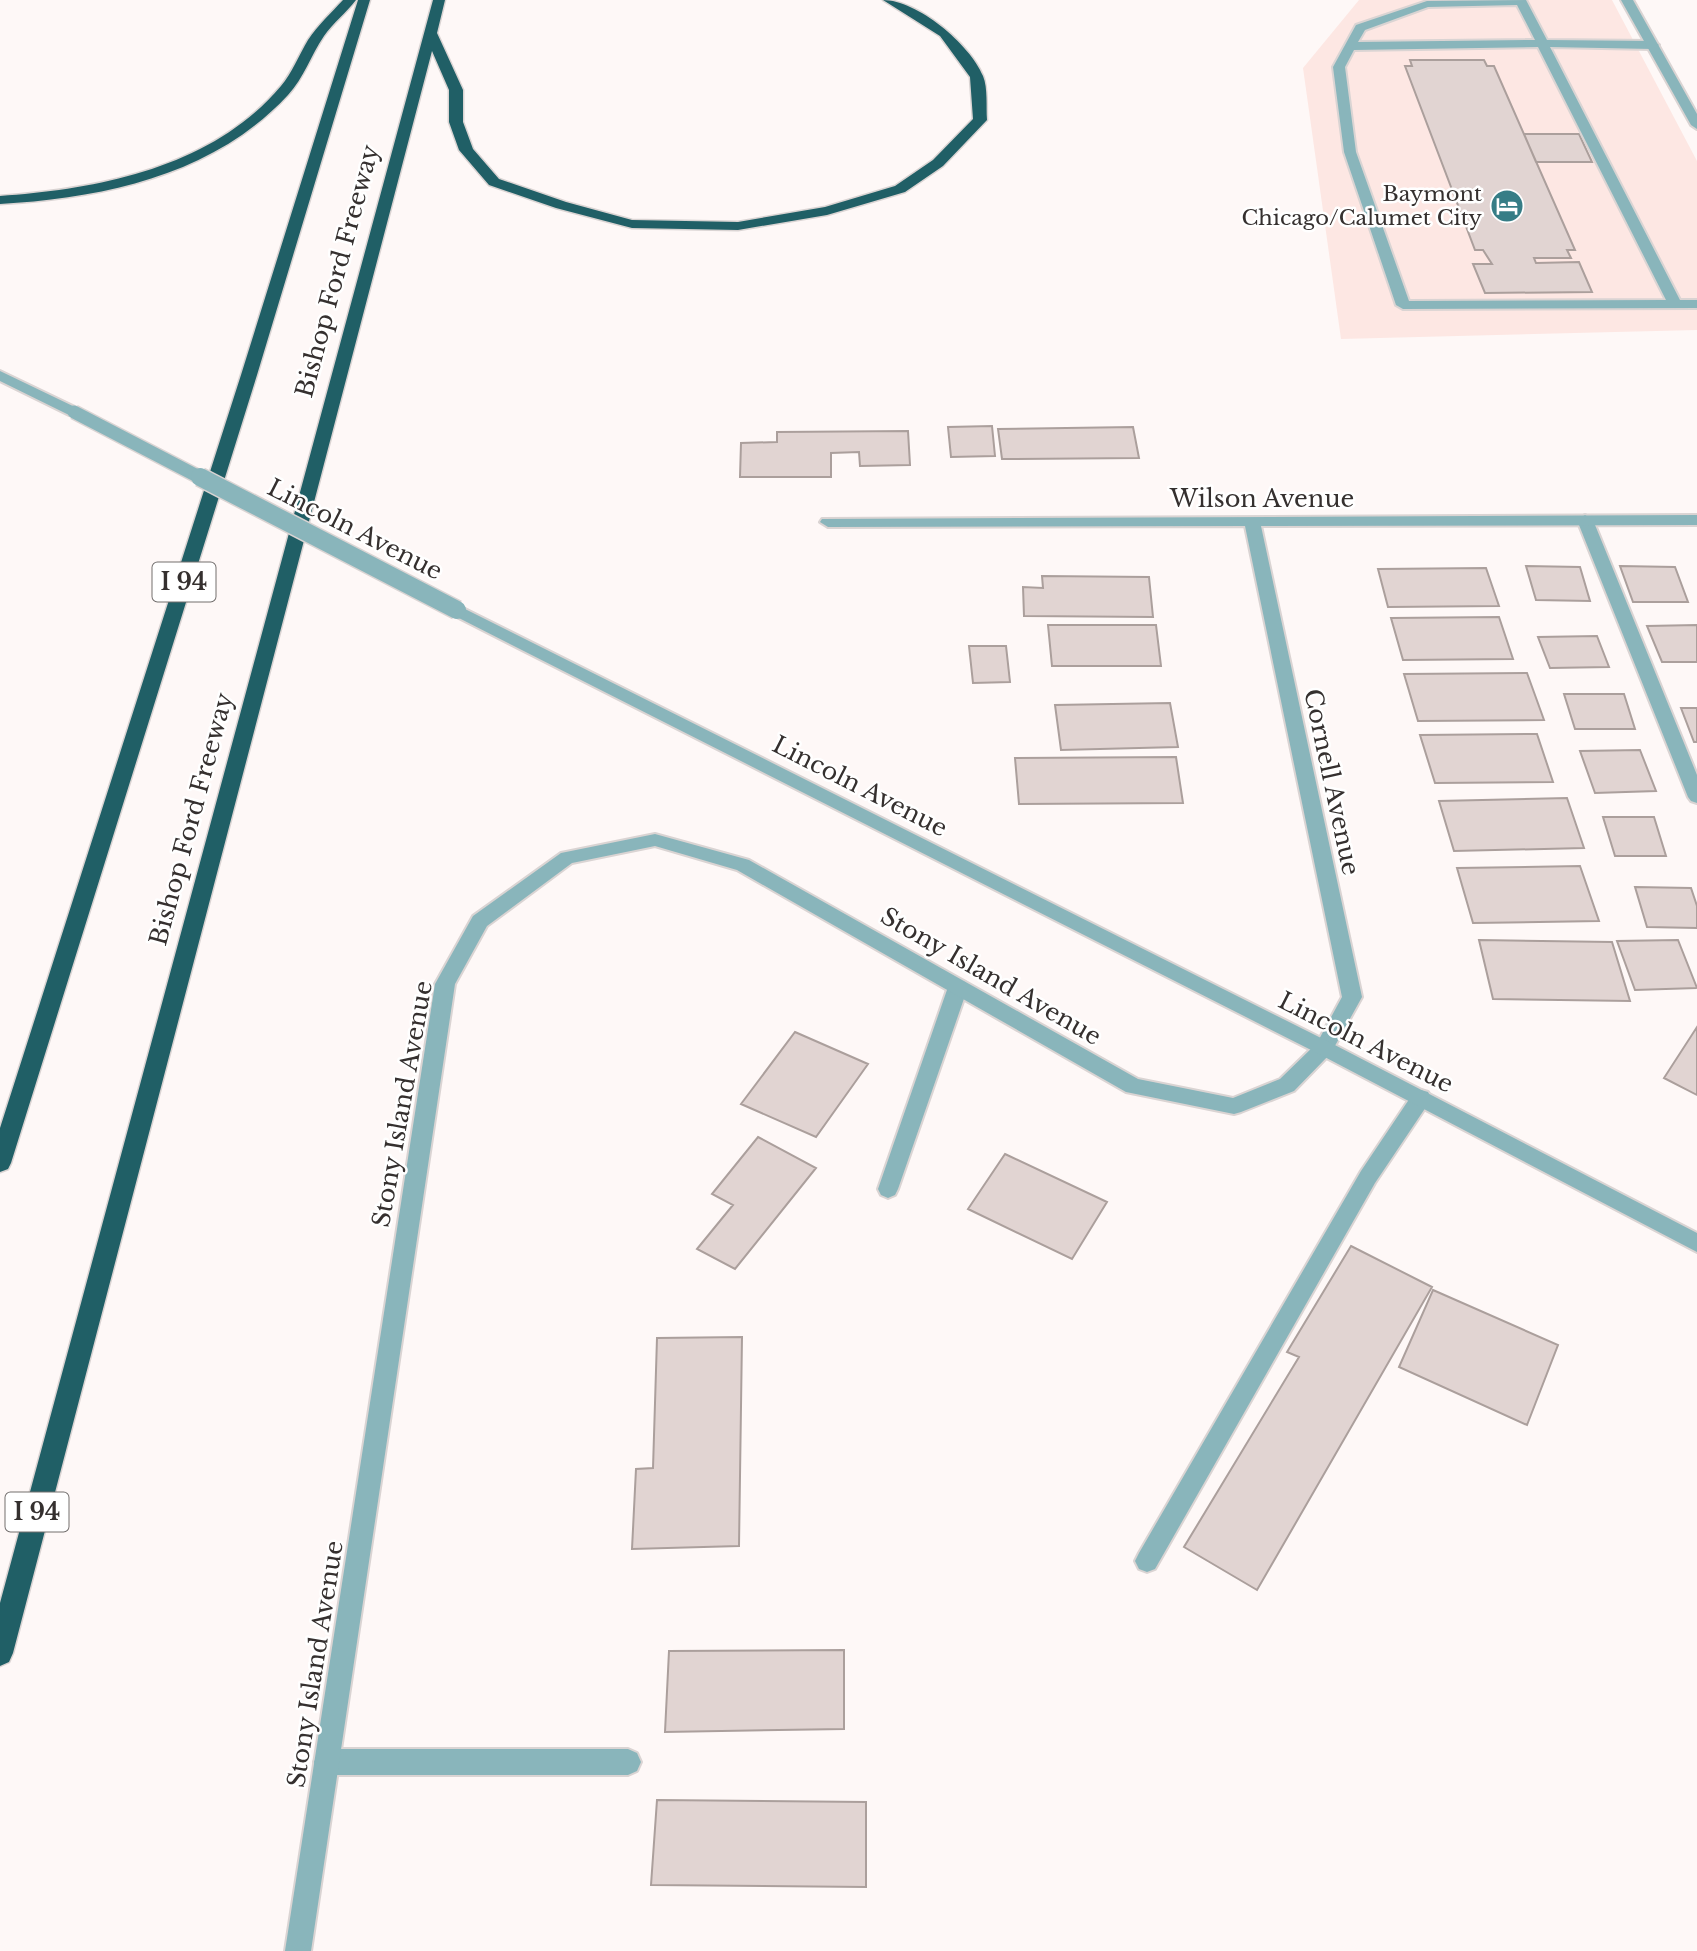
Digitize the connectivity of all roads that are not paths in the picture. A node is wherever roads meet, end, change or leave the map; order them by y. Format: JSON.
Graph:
{"nodes":[{"id":1,"x":350,"y":0,"type":"edge"},
{"id":2,"x":364,"y":0,"type":"edge"},
{"id":3,"x":439,"y":0,"type":"edge"},
{"id":4,"x":889,"y":0,"type":"edge"},
{"id":5,"x":1627,"y":0,"type":"edge"},
{"id":6,"x":431,"y":34,"type":"junction"},
{"id":7,"x":1542,"y":43,"type":"junction"},
{"id":8,"x":1653,"y":45,"type":"junction"},
{"id":9,"x":1350,"y":46,"type":"junction"},
{"id":10,"x":1697,"y":125,"type":"edge"},
{"id":11,"x":0,"y":200,"type":"edge"},
{"id":12,"x":1675,"y":304,"type":"junction"},
{"id":13,"x":1697,"y":304,"type":"edge"},
{"id":14,"x":0,"y":375,"type":"edge"},
{"id":15,"x":74,"y":412,"type":"joint"},
{"id":16,"x":1585,"y":520,"type":"junction"},
{"id":17,"x":1697,"y":520,"type":"edge"},
{"id":18,"x":1252,"y":521,"type":"junction"},
{"id":19,"x":828,"y":522,"type":"dead end"},
{"id":20,"x":457,"y":610,"type":"joint"},
{"id":21,"x":1697,"y":797,"type":"edge"},
{"id":22,"x":958,"y":987,"type":"junction"},
{"id":23,"x":1324,"y":1048,"type":"junction"},
{"id":24,"x":1422,"y":1098,"type":"junction"},
{"id":25,"x":0,"y":1163,"type":"edge"},
{"id":26,"x":888,"y":1189,"type":"dead end"},
{"id":27,"x":1697,"y":1243,"type":"edge"},
{"id":28,"x":1147,"y":1562,"type":"dead end"},
{"id":29,"x":0,"y":1653,"type":"edge"},
{"id":30,"x":327,"y":1762,"type":"junction"},
{"id":31,"x":628,"y":1762,"type":"dead end"},
{"id":32,"x":298,"y":1951,"type":"edge"}],
"edges":[{"from":1,"to":11,"type":"highway"},
{"from":2,"to":25,"type":"highway","name":"Bishop Ford Freeway","number":"I 94"},
{"from":3,"to":6,"type":"highway","name":"Bishop Ford Freeway","number":"I 94"},
{"from":4,"to":6,"type":"highway"},
{"from":5,"to":8,"type":"street"},
{"from":6,"to":29,"type":"highway","name":"Bishop Ford Freeway","number":"I 94"},
{"from":7,"to":8,"type":"street"},
{"from":7,"to":9,"type":"street"},
{"from":7,"to":9,"type":"street"},
{"from":7,"to":12,"type":"street"},
{"from":8,"to":10,"type":"street"},
{"from":9,"to":12,"type":"street"},
{"from":12,"to":13,"type":"street"},
{"from":14,"to":15,"type":"street","name":"Lincoln Avenue"},
{"from":15,"to":20,"type":"street","name":"Lincoln Avenue","bridge":true},
{"from":16,"to":17,"type":"street","name":"Wilson Avenue"},
{"from":16,"to":18,"type":"street","name":"Wilson Avenue"},
{"from":16,"to":21,"type":"street"},
{"from":18,"to":19,"type":"street","name":"Wilson Avenue"},
{"from":18,"to":23,"type":"street","name":"Cornell Avenue"},
{"from":20,"to":23,"type":"street","name":"Lincoln Avenue"},
{"from":22,"to":23,"type":"street","name":"Stony Island Avenue"},
{"from":22,"to":26,"type":"street"},
{"from":22,"to":30,"type":"street","name":"Stony Island Avenue"},
{"from":23,"to":24,"type":"street","name":"Lincoln Avenue"},
{"from":24,"to":27,"type":"street","name":"Lincoln Avenue"},
{"from":24,"to":28,"type":"street"},
{"from":30,"to":31,"type":"street"},
{"from":30,"to":32,"type":"street","name":"Stony Island Avenue"}]}
